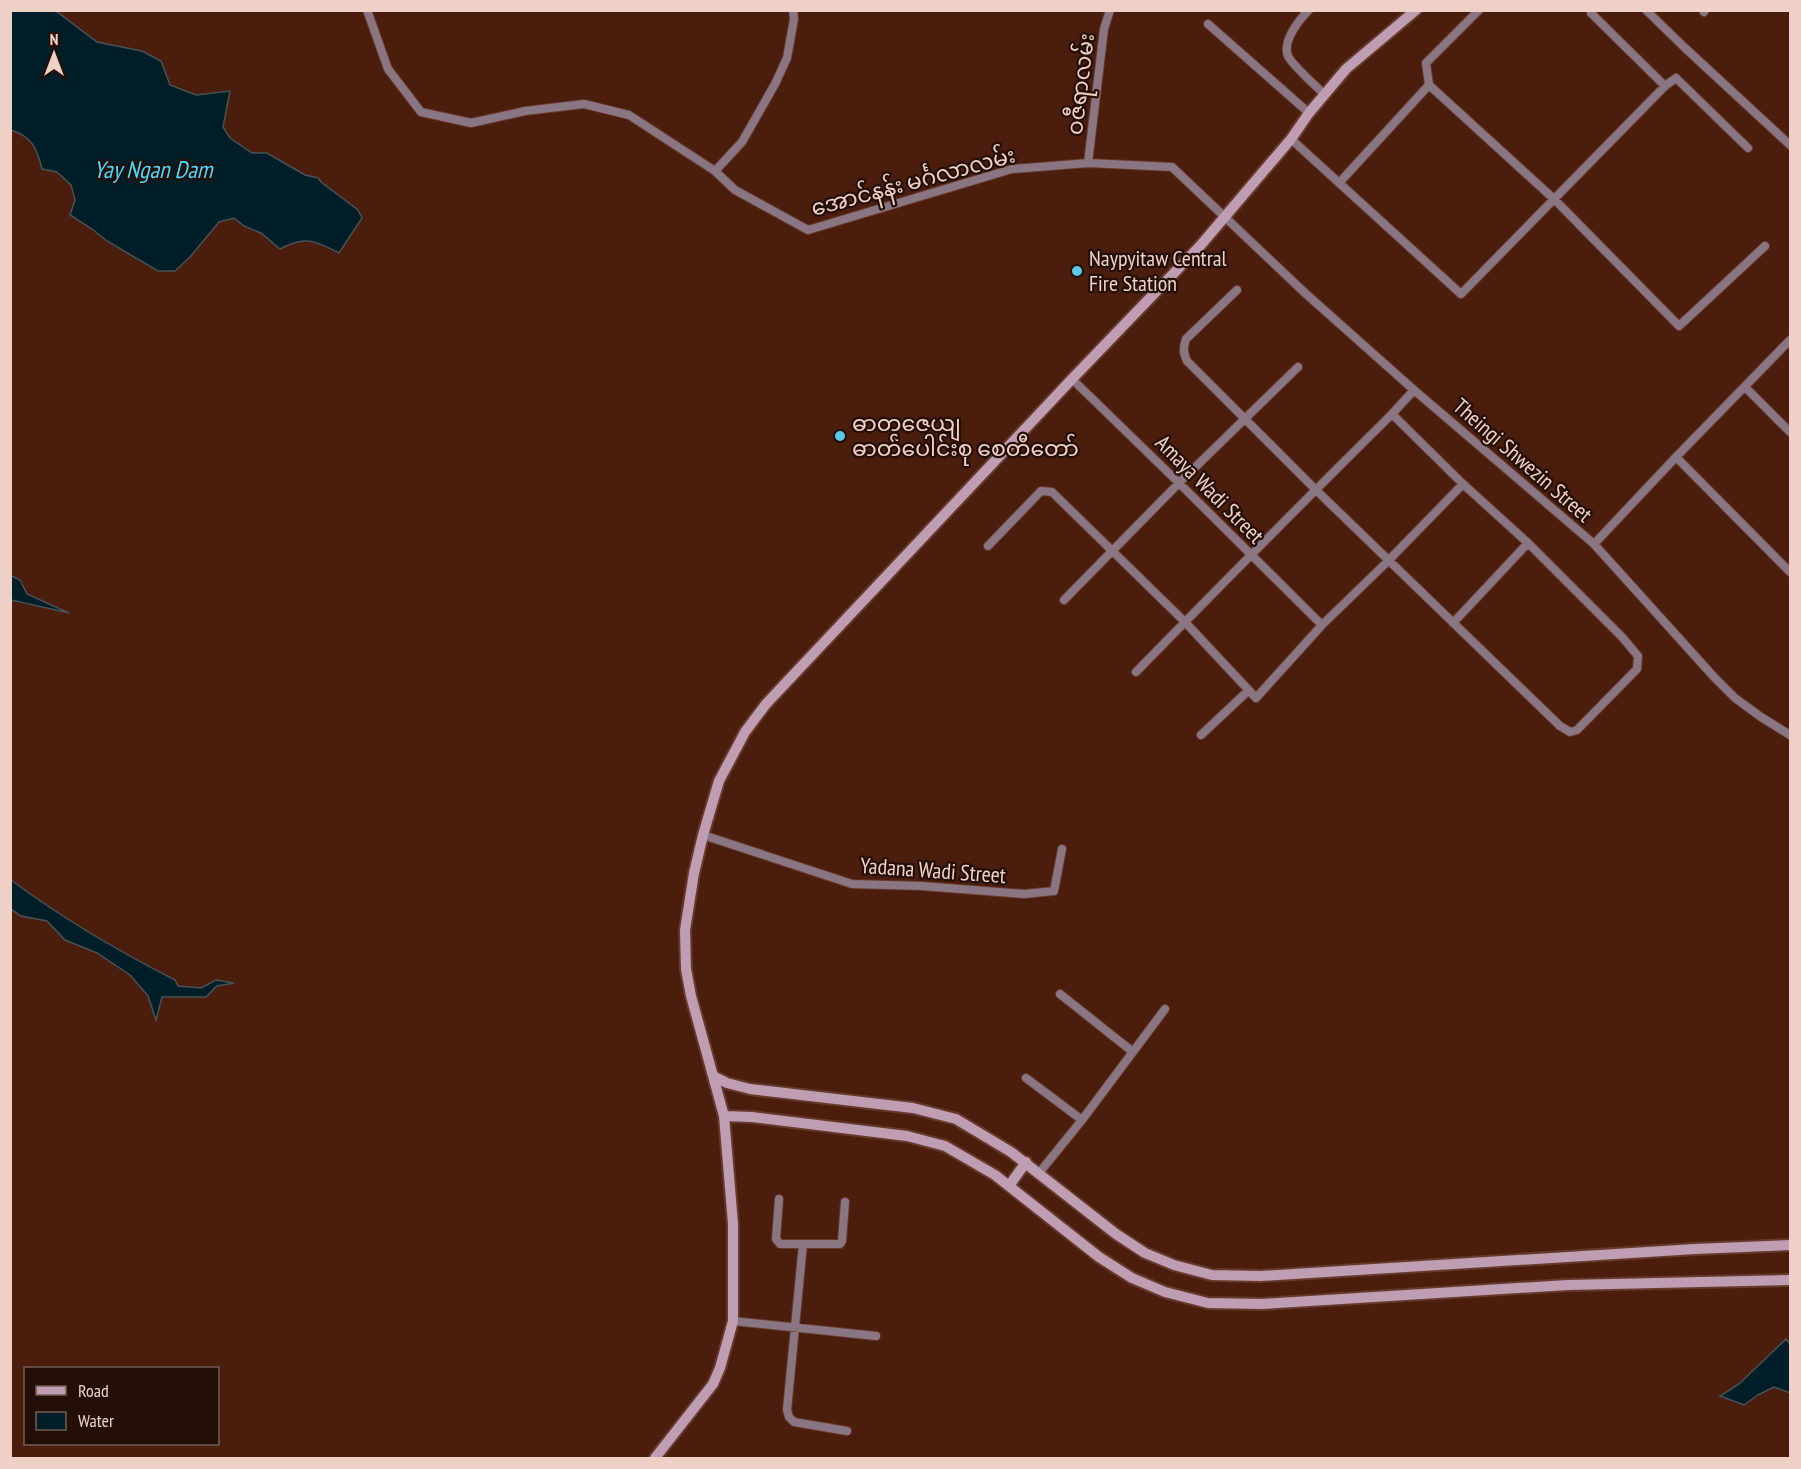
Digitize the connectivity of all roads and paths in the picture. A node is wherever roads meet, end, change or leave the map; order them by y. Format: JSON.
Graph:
{"nodes":[{"id":1,"x":366,"y":10,"type":"edge"},
{"id":2,"x":793,"y":10,"type":"edge"},
{"id":3,"x":1110,"y":10,"type":"edge"},
{"id":4,"x":1309,"y":10,"type":"edge"},
{"id":5,"x":1479,"y":10,"type":"edge"},
{"id":6,"x":1646,"y":10,"type":"edge"},
{"id":7,"x":1412,"y":12,"type":"edge"},
{"id":8,"x":1591,"y":13,"type":"dead end"},
{"id":9,"x":1208,"y":24,"type":"dead end"},
{"id":10,"x":1429,"y":85,"type":"junction"},
{"id":11,"x":1665,"y":86,"type":"junction"},
{"id":12,"x":1324,"y":94,"type":"junction"},
{"id":13,"x":1309,"y":113,"type":"junction"},
{"id":14,"x":1291,"y":139,"type":"junction"},
{"id":15,"x":1791,"y":145,"type":"edge"},
{"id":16,"x":1748,"y":148,"type":"dead end"},
{"id":17,"x":1088,"y":163,"type":"junction"},
{"id":18,"x":715,"y":171,"type":"junction"},
{"id":19,"x":1339,"y":183,"type":"junction"},
{"id":20,"x":1554,"y":199,"type":"junction"},
{"id":21,"x":1225,"y":217,"type":"junction"},
{"id":22,"x":1765,"y":246,"type":"dead end"},
{"id":23,"x":1237,"y":290,"type":"dead end"},
{"id":24,"x":1791,"y":340,"type":"edge"},
{"id":25,"x":1298,"y":367,"type":"dead end"},
{"id":26,"x":1072,"y":379,"type":"junction"},
{"id":27,"x":1745,"y":387,"type":"junction"},
{"id":28,"x":1414,"y":390,"type":"junction"},
{"id":29,"x":1392,"y":414,"type":"junction"},
{"id":30,"x":1244,"y":419,"type":"junction"},
{"id":31,"x":1791,"y":432,"type":"edge"},
{"id":32,"x":1676,"y":457,"type":"junction"},
{"id":33,"x":1179,"y":483,"type":"junction"},
{"id":34,"x":1462,"y":484,"type":"junction"},
{"id":35,"x":1316,"y":490,"type":"junction"},
{"id":36,"x":1528,"y":543,"type":"junction"},
{"id":37,"x":1593,"y":544,"type":"junction"},
{"id":38,"x":988,"y":546,"type":"dead end"},
{"id":39,"x":1112,"y":550,"type":"junction"},
{"id":40,"x":1251,"y":555,"type":"junction"},
{"id":41,"x":1388,"y":561,"type":"junction"},
{"id":42,"x":1791,"y":572,"type":"edge"},
{"id":43,"x":1064,"y":600,"type":"dead end"},
{"id":44,"x":1185,"y":622,"type":"junction"},
{"id":45,"x":1453,"y":622,"type":"junction"},
{"id":46,"x":1322,"y":625,"type":"junction"},
{"id":47,"x":1136,"y":672,"type":"dead end"},
{"id":48,"x":1249,"y":690,"type":"junction"},
{"id":49,"x":1201,"y":735,"type":"dead end"},
{"id":50,"x":1791,"y":735,"type":"edge"},
{"id":51,"x":703,"y":835,"type":"junction"},
{"id":52,"x":1062,"y":849,"type":"dead end"},
{"id":53,"x":1060,"y":994,"type":"dead end"},
{"id":54,"x":1165,"y":1009,"type":"dead end"},
{"id":55,"x":1133,"y":1052,"type":"junction"},
{"id":56,"x":713,"y":1076,"type":"junction"},
{"id":57,"x":1026,"y":1078,"type":"dead end"},
{"id":58,"x":724,"y":1116,"type":"junction"},
{"id":59,"x":1082,"y":1120,"type":"junction"},
{"id":60,"x":1026,"y":1162,"type":"junction"},
{"id":61,"x":1039,"y":1173,"type":"junction"},
{"id":62,"x":1009,"y":1186,"type":"junction"},
{"id":63,"x":779,"y":1199,"type":"dead end"},
{"id":64,"x":845,"y":1203,"type":"dead end"},
{"id":65,"x":803,"y":1245,"type":"junction"},
{"id":66,"x":1791,"y":1245,"type":"edge"},
{"id":67,"x":1791,"y":1280,"type":"edge"},
{"id":68,"x":733,"y":1321,"type":"junction"},
{"id":69,"x":796,"y":1328,"type":"junction"},
{"id":70,"x":876,"y":1336,"type":"dead end"},
{"id":71,"x":847,"y":1431,"type":"dead end"},
{"id":72,"x":655,"y":1458,"type":"edge"}],
"edges":[{"from":1,"to":18,"type":"street","name":"အောင်နန်း မင်္ဂလာလမ်း"},
{"from":2,"to":18,"type":"street"},
{"from":3,"to":17,"type":"street","name":"ဝဇီရာလမ်း"},
{"from":4,"to":12,"type":"street"},
{"from":5,"to":10,"type":"street"},
{"from":6,"to":15,"type":"street"},
{"from":7,"to":12,"type":"street"},
{"from":8,"to":11,"type":"street"},
{"from":9,"to":13,"type":"street"},
{"from":10,"to":19,"type":"street"},
{"from":10,"to":20,"type":"street"},
{"from":11,"to":16,"type":"street"},
{"from":11,"to":20,"type":"street"},
{"from":12,"to":13,"type":"street"},
{"from":13,"to":14,"type":"street"},
{"from":14,"to":19,"type":"street"},
{"from":14,"to":21,"type":"street"},
{"from":17,"to":18,"type":"street","name":"အောင်နန်း မင်္ဂလာလမ်း"},
{"from":17,"to":21,"type":"street","name":"အောင်နန်း မင်္ဂလာလမ်း"},
{"from":19,"to":20,"type":"street"},
{"from":20,"to":22,"type":"street"},
{"from":21,"to":26,"type":"street"},
{"from":21,"to":28,"type":"street","name":"Theingi Shwezin Street"},
{"from":23,"to":30,"type":"street"},
{"from":24,"to":27,"type":"street"},
{"from":25,"to":30,"type":"street"},
{"from":26,"to":33,"type":"street","name":"Amaya Wadi Street"},
{"from":26,"to":51,"type":"street"},
{"from":27,"to":31,"type":"street"},
{"from":27,"to":32,"type":"street"},
{"from":28,"to":29,"type":"street"},
{"from":28,"to":37,"type":"street","name":"Theingi Shwezin Street"},
{"from":29,"to":34,"type":"street"},
{"from":29,"to":35,"type":"street"},
{"from":30,"to":33,"type":"street"},
{"from":30,"to":35,"type":"street"},
{"from":32,"to":37,"type":"street"},
{"from":32,"to":42,"type":"street"},
{"from":33,"to":39,"type":"street"},
{"from":33,"to":40,"type":"street","name":"Amaya Wadi Street"},
{"from":34,"to":36,"type":"street"},
{"from":34,"to":41,"type":"street"},
{"from":35,"to":40,"type":"street"},
{"from":35,"to":41,"type":"street"},
{"from":36,"to":45,"type":"street"},
{"from":36,"to":45,"type":"street"},
{"from":37,"to":50,"type":"street","name":"Theingi Shwezin Street"},
{"from":38,"to":39,"type":"street"},
{"from":39,"to":43,"type":"street"},
{"from":39,"to":44,"type":"street"},
{"from":40,"to":44,"type":"street"},
{"from":40,"to":46,"type":"street","name":"Amaya Wadi Street"},
{"from":41,"to":45,"type":"street"},
{"from":41,"to":46,"type":"street"},
{"from":44,"to":47,"type":"street"},
{"from":44,"to":48,"type":"street"},
{"from":46,"to":48,"type":"street"},
{"from":48,"to":49,"type":"street"},
{"from":51,"to":52,"type":"street","name":"Yadana Wadi Street"},
{"from":51,"to":56,"type":"street"},
{"from":53,"to":55,"type":"street"},
{"from":54,"to":55,"type":"street"},
{"from":55,"to":59,"type":"street"},
{"from":56,"to":58,"type":"street"},
{"from":56,"to":60,"type":"street"},
{"from":57,"to":59,"type":"street"},
{"from":58,"to":62,"type":"street"},
{"from":58,"to":68,"type":"street"},
{"from":59,"to":61,"type":"street"},
{"from":60,"to":61,"type":"street"},
{"from":60,"to":62,"type":"street"},
{"from":61,"to":66,"type":"street"},
{"from":62,"to":67,"type":"street"},
{"from":63,"to":65,"type":"street"},
{"from":64,"to":65,"type":"street"},
{"from":65,"to":69,"type":"street"},
{"from":68,"to":69,"type":"street"},
{"from":68,"to":72,"type":"street"},
{"from":69,"to":70,"type":"street"},
{"from":69,"to":71,"type":"street"}]}
